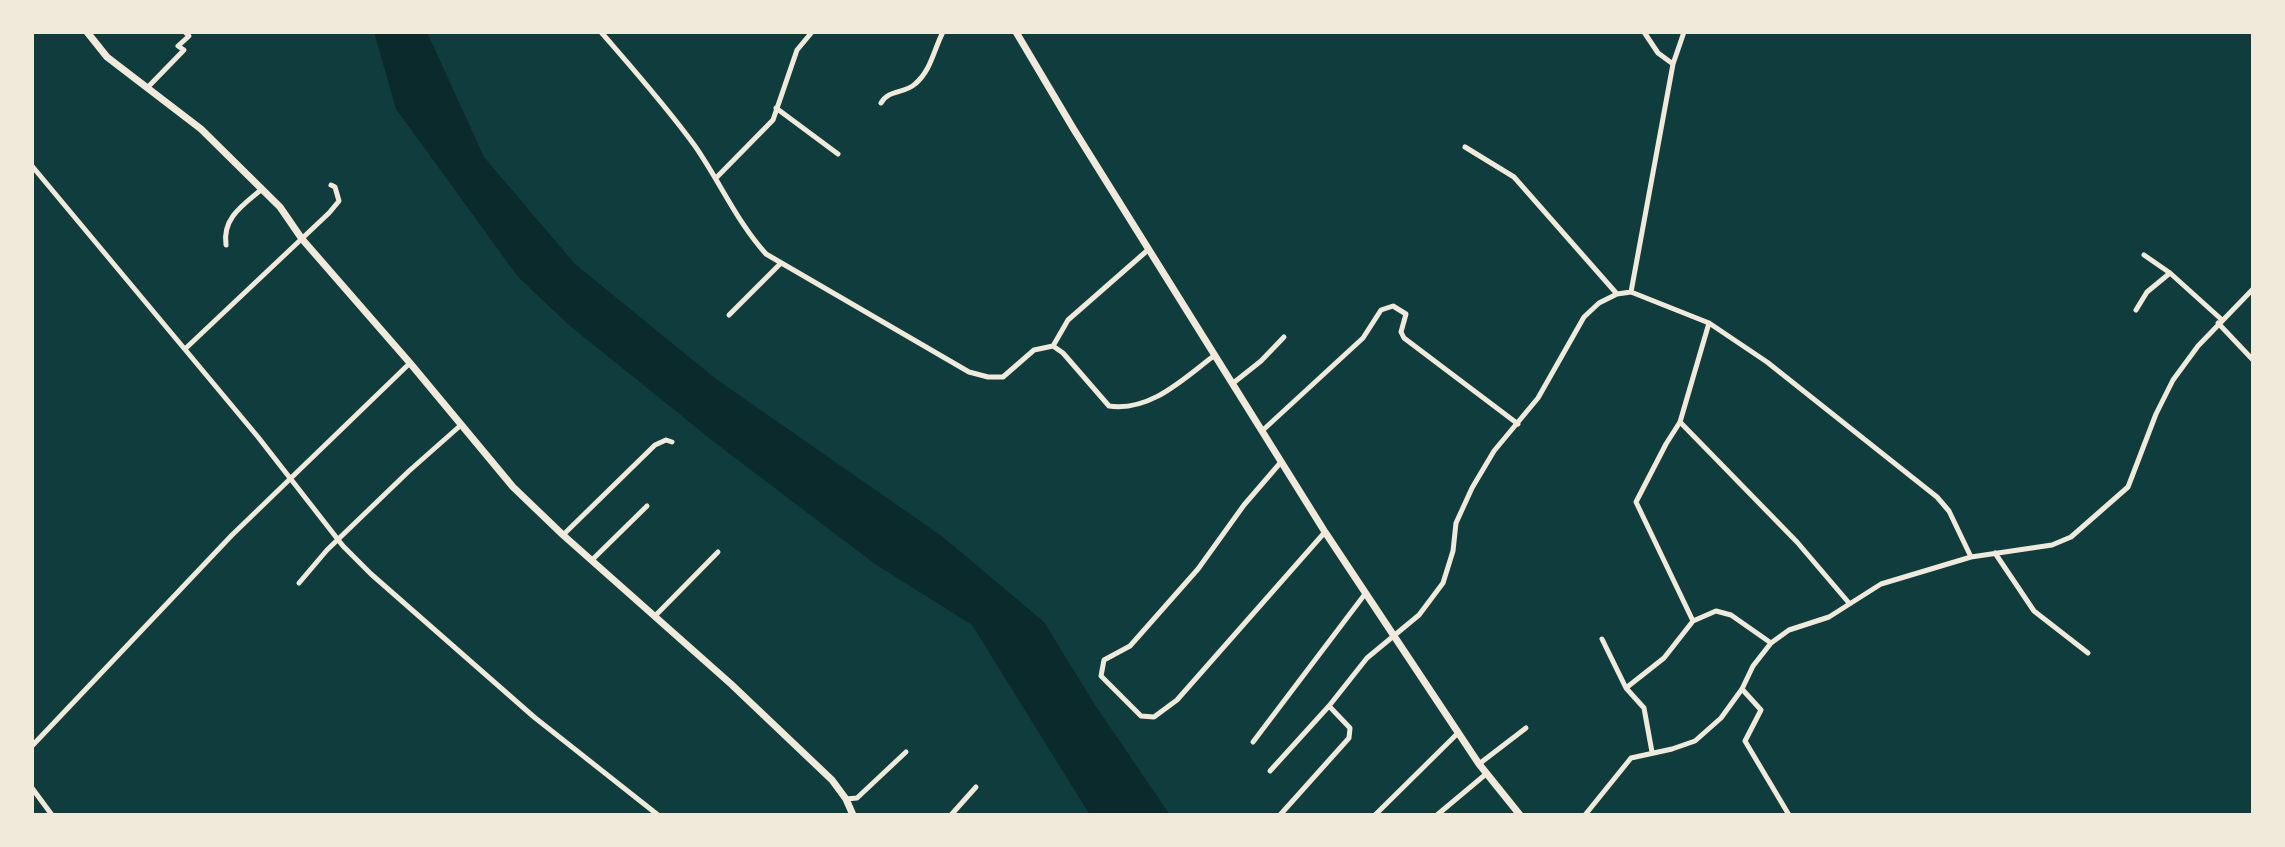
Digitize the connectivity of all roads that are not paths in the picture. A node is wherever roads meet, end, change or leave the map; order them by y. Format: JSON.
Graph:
{"nodes":[{"id":1,"x":87,"y":32,"type":"edge"},
{"id":2,"x":185,"y":32,"type":"edge"},
{"id":3,"x":601,"y":32,"type":"edge"},
{"id":4,"x":812,"y":32,"type":"edge"},
{"id":5,"x":943,"y":32,"type":"edge"},
{"id":6,"x":1016,"y":32,"type":"edge"},
{"id":7,"x":1644,"y":32,"type":"edge"},
{"id":8,"x":1684,"y":32,"type":"edge"},
{"id":9,"x":1673,"y":64,"type":"junction"},
{"id":10,"x":148,"y":87,"type":"junction"},
{"id":11,"x":881,"y":103,"type":"dead end"},
{"id":12,"x":776,"y":108,"type":"junction"},
{"id":13,"x":1465,"y":147,"type":"dead end"},
{"id":14,"x":838,"y":154,"type":"dead end"},
{"id":15,"x":32,"y":166,"type":"edge"},
{"id":16,"x":716,"y":178,"type":"junction"},
{"id":17,"x":331,"y":185,"type":"dead end"},
{"id":18,"x":262,"y":188,"type":"junction"},
{"id":19,"x":302,"y":239,"type":"junction"},
{"id":20,"x":226,"y":245,"type":"dead end"},
{"id":21,"x":1150,"y":249,"type":"junction"},
{"id":22,"x":2144,"y":255,"type":"dead end"},
{"id":23,"x":780,"y":264,"type":"junction"},
{"id":24,"x":2170,"y":273,"type":"junction"},
{"id":25,"x":2253,"y":289,"type":"edge"},
{"id":26,"x":1631,"y":292,"type":"junction"},
{"id":27,"x":1617,"y":294,"type":"junction"},
{"id":28,"x":2136,"y":310,"type":"dead end"},
{"id":29,"x":729,"y":315,"type":"dead end"},
{"id":30,"x":2219,"y":321,"type":"junction"},
{"id":31,"x":1709,"y":323,"type":"junction"},
{"id":32,"x":1284,"y":337,"type":"dead end"},
{"id":33,"x":1053,"y":346,"type":"junction"},
{"id":34,"x":185,"y":349,"type":"junction"},
{"id":35,"x":1215,"y":355,"type":"junction"},
{"id":36,"x":2253,"y":360,"type":"edge"},
{"id":37,"x":410,"y":363,"type":"junction"},
{"id":38,"x":1232,"y":384,"type":"junction"},
{"id":39,"x":1680,"y":422,"type":"junction"},
{"id":40,"x":1518,"y":424,"type":"junction"},
{"id":41,"x":461,"y":425,"type":"junction"},
{"id":42,"x":1262,"y":431,"type":"junction"},
{"id":43,"x":672,"y":442,"type":"dead end"},
{"id":44,"x":1281,"y":462,"type":"junction"},
{"id":45,"x":289,"y":478,"type":"junction"},
{"id":46,"x":647,"y":506,"type":"dead end"},
{"id":47,"x":1325,"y":532,"type":"junction"},
{"id":48,"x":563,"y":535,"type":"junction"},
{"id":49,"x":338,"y":540,"type":"junction"},
{"id":50,"x":718,"y":552,"type":"dead end"},
{"id":51,"x":1995,"y":553,"type":"junction"},
{"id":52,"x":1971,"y":557,"type":"junction"},
{"id":53,"x":592,"y":560,"type":"junction"},
{"id":54,"x":299,"y":583,"type":"dead end"},
{"id":55,"x":1365,"y":594,"type":"junction"},
{"id":56,"x":1849,"y":603,"type":"junction"},
{"id":57,"x":655,"y":616,"type":"junction"},
{"id":58,"x":1693,"y":621,"type":"junction"},
{"id":59,"x":1394,"y":637,"type":"junction"},
{"id":60,"x":1602,"y":639,"type":"dead end"},
{"id":61,"x":1771,"y":643,"type":"junction"},
{"id":62,"x":2088,"y":653,"type":"dead end"},
{"id":63,"x":1626,"y":688,"type":"junction"},
{"id":64,"x":1742,"y":689,"type":"junction"},
{"id":65,"x":1329,"y":706,"type":"junction"},
{"id":66,"x":1526,"y":728,"type":"dead end"},
{"id":67,"x":1458,"y":733,"type":"junction"},
{"id":68,"x":1253,"y":742,"type":"dead end"},
{"id":69,"x":32,"y":746,"type":"edge"},
{"id":70,"x":906,"y":752,"type":"dead end"},
{"id":71,"x":1652,"y":752,"type":"junction"},
{"id":72,"x":1479,"y":764,"type":"junction"},
{"id":73,"x":1270,"y":771,"type":"dead end"},
{"id":74,"x":1486,"y":774,"type":"junction"},
{"id":75,"x":976,"y":787,"type":"dead end"},
{"id":76,"x":32,"y":788,"type":"edge"},
{"id":77,"x":846,"y":799,"type":"junction"},
{"id":78,"x":52,"y":815,"type":"edge"},
{"id":79,"x":658,"y":815,"type":"edge"},
{"id":80,"x":853,"y":815,"type":"edge"},
{"id":81,"x":951,"y":815,"type":"edge"},
{"id":82,"x":1280,"y":815,"type":"edge"},
{"id":83,"x":1375,"y":815,"type":"edge"},
{"id":84,"x":1437,"y":815,"type":"edge"},
{"id":85,"x":1520,"y":815,"type":"edge"},
{"id":86,"x":1585,"y":815,"type":"edge"},
{"id":87,"x":1789,"y":815,"type":"edge"}],
"edges":[{"from":1,"to":10,"type":"street"},
{"from":2,"to":10,"type":"street"},
{"from":3,"to":16,"type":"street"},
{"from":4,"to":12,"type":"street"},
{"from":5,"to":11,"type":"street"},
{"from":6,"to":21,"type":"street"},
{"from":7,"to":9,"type":"street"},
{"from":8,"to":9,"type":"street"},
{"from":9,"to":26,"type":"street"},
{"from":10,"to":18,"type":"street"},
{"from":12,"to":14,"type":"street"},
{"from":12,"to":16,"type":"street"},
{"from":13,"to":27,"type":"street"},
{"from":15,"to":34,"type":"street"},
{"from":16,"to":23,"type":"street"},
{"from":17,"to":19,"type":"street"},
{"from":18,"to":19,"type":"street"},
{"from":18,"to":20,"type":"street"},
{"from":19,"to":34,"type":"street"},
{"from":19,"to":37,"type":"street"},
{"from":21,"to":33,"type":"street"},
{"from":21,"to":35,"type":"street"},
{"from":22,"to":24,"type":"street"},
{"from":23,"to":29,"type":"street"},
{"from":23,"to":33,"type":"street"},
{"from":24,"to":28,"type":"street"},
{"from":24,"to":30,"type":"street"},
{"from":25,"to":30,"type":"street"},
{"from":26,"to":27,"type":"street"},
{"from":26,"to":31,"type":"street"},
{"from":27,"to":40,"type":"street"},
{"from":30,"to":36,"type":"street"},
{"from":30,"to":51,"type":"street"},
{"from":31,"to":39,"type":"street"},
{"from":31,"to":52,"type":"street"},
{"from":32,"to":38,"type":"street"},
{"from":33,"to":35,"type":"street"},
{"from":34,"to":45,"type":"street"},
{"from":35,"to":38,"type":"street"},
{"from":37,"to":41,"type":"street"},
{"from":37,"to":45,"type":"street"},
{"from":38,"to":42,"type":"street"},
{"from":39,"to":56,"type":"street"},
{"from":39,"to":58,"type":"street"},
{"from":40,"to":42,"type":"street"},
{"from":40,"to":59,"type":"street"},
{"from":41,"to":48,"type":"street"},
{"from":41,"to":49,"type":"street"},
{"from":42,"to":44,"type":"street"},
{"from":43,"to":48,"type":"street"},
{"from":44,"to":47,"type":"street"},
{"from":44,"to":47,"type":"street"},
{"from":45,"to":49,"type":"street"},
{"from":45,"to":69,"type":"street"},
{"from":46,"to":53,"type":"street"},
{"from":47,"to":55,"type":"street"},
{"from":48,"to":53,"type":"street"},
{"from":49,"to":54,"type":"street"},
{"from":49,"to":79,"type":"street"},
{"from":50,"to":57,"type":"street"},
{"from":51,"to":52,"type":"street"},
{"from":51,"to":62,"type":"street"},
{"from":52,"to":56,"type":"street"},
{"from":53,"to":57,"type":"street"},
{"from":55,"to":59,"type":"street"},
{"from":55,"to":68,"type":"street"},
{"from":56,"to":61,"type":"street"},
{"from":57,"to":77,"type":"street"},
{"from":58,"to":61,"type":"street"},
{"from":58,"to":63,"type":"street"},
{"from":59,"to":65,"type":"street"},
{"from":59,"to":67,"type":"street"},
{"from":60,"to":63,"type":"street"},
{"from":61,"to":64,"type":"street"},
{"from":63,"to":71,"type":"street"},
{"from":64,"to":71,"type":"street"},
{"from":64,"to":87,"type":"street"},
{"from":65,"to":73,"type":"street"},
{"from":65,"to":82,"type":"street"},
{"from":66,"to":72,"type":"street"},
{"from":67,"to":72,"type":"street"},
{"from":67,"to":83,"type":"street"},
{"from":70,"to":77,"type":"street"},
{"from":71,"to":86,"type":"street"},
{"from":72,"to":74,"type":"street"},
{"from":74,"to":84,"type":"street"},
{"from":74,"to":85,"type":"street"},
{"from":75,"to":81,"type":"street"},
{"from":76,"to":78,"type":"street"},
{"from":77,"to":80,"type":"street"}]}
